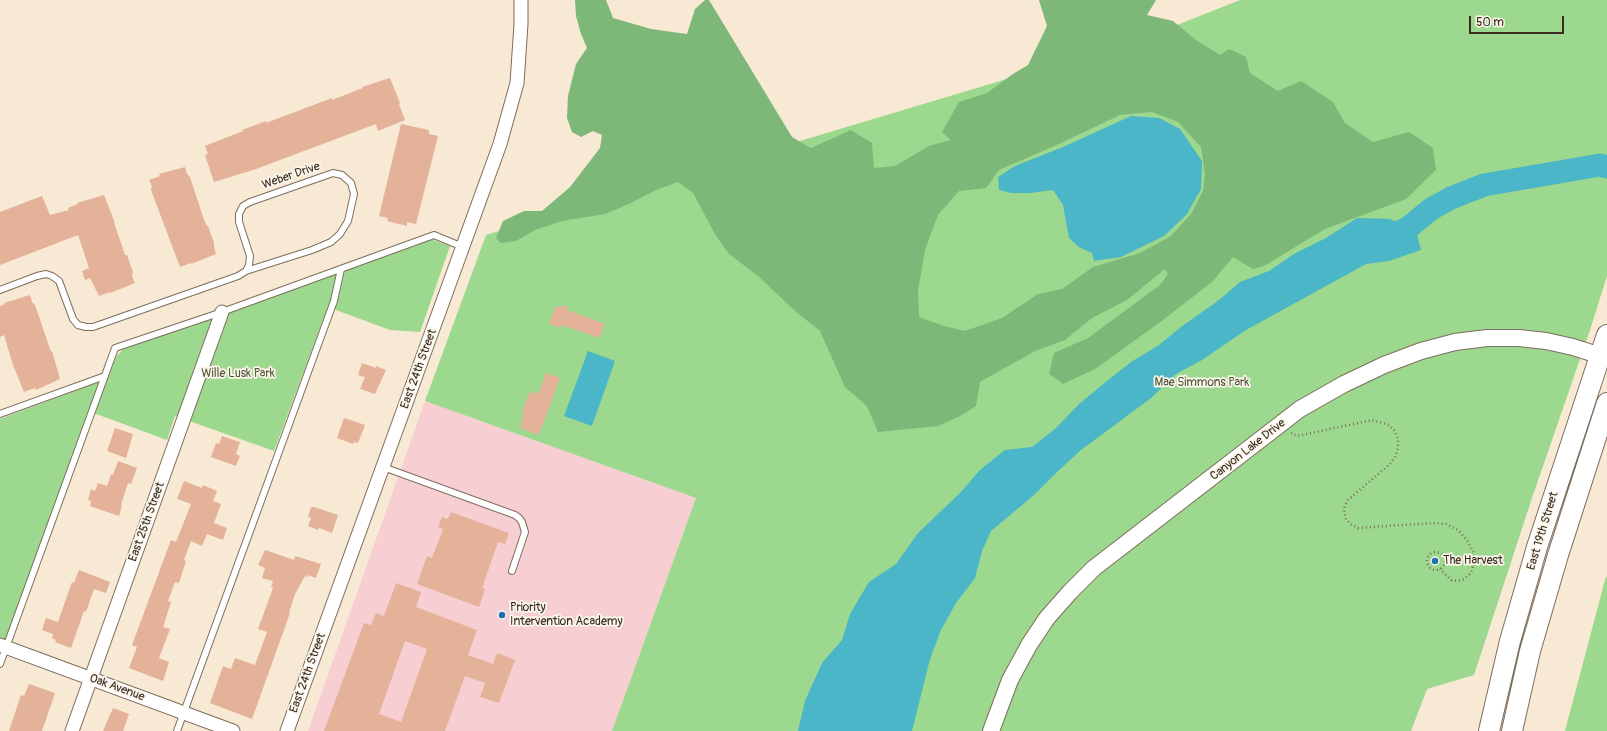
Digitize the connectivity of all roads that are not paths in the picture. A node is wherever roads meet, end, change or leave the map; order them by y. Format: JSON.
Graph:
{"nodes":[{"id":1,"x":520,"y":0,"type":"edge"},
{"id":2,"x":464,"y":247,"type":"junction"},
{"id":3,"x":341,"y":269,"type":"junction"},
{"id":4,"x":246,"y":271,"type":"junction"},
{"id":5,"x":0,"y":290,"type":"edge"},
{"id":6,"x":222,"y":312,"type":"junction"},
{"id":7,"x":1607,"y":334,"type":"edge"},
{"id":8,"x":1604,"y":357,"type":"edge"},
{"id":9,"x":105,"y":376,"type":"junction"},
{"id":10,"x":1607,"y":403,"type":"edge"},
{"id":11,"x":0,"y":414,"type":"edge"},
{"id":12,"x":383,"y":467,"type":"junction"},
{"id":13,"x":512,"y":571,"type":"dead end"},
{"id":14,"x":3,"y":646,"type":"edge"},
{"id":15,"x":0,"y":664,"type":"edge"},
{"id":16,"x":91,"y":678,"type":"junction"},
{"id":17,"x":183,"y":712,"type":"junction"},
{"id":18,"x":72,"y":731,"type":"edge"},
{"id":19,"x":177,"y":731,"type":"edge"},
{"id":20,"x":233,"y":731,"type":"edge"},
{"id":21,"x":287,"y":731,"type":"edge"},
{"id":22,"x":991,"y":731,"type":"edge"},
{"id":23,"x":1489,"y":731,"type":"edge"},
{"id":24,"x":1512,"y":731,"type":"edge"}],
"edges":[{"from":1,"to":2,"type":"street","name":"East 24th Street"},
{"from":2,"to":3,"type":"lane"},
{"from":2,"to":12,"type":"street","name":"East 24th Street"},
{"from":3,"to":6,"type":"lane"},
{"from":3,"to":17,"type":"lane"},
{"from":4,"to":4,"type":"lane","name":"Weber Drive"},
{"from":4,"to":5,"type":"lane","name":"Weber Drive"},
{"from":6,"to":9,"type":"lane"},
{"from":6,"to":16,"type":"street","name":"East 25th Street"},
{"from":7,"to":8,"type":"main road","name":"East 19th Street"},
{"from":8,"to":22,"type":"street","name":"Canyon Lake Drive"},
{"from":8,"to":23,"type":"main road","name":"East 19th Street"},
{"from":9,"to":11,"type":"lane"},
{"from":9,"to":14,"type":"lane"},
{"from":10,"to":24,"type":"main road","name":"East 19th Street"},
{"from":12,"to":13,"type":"lane"},
{"from":12,"to":21,"type":"street","name":"East 24th Street"},
{"from":14,"to":15,"type":"lane"},
{"from":14,"to":16,"type":"street","name":"Oak Avenue"},
{"from":16,"to":17,"type":"street","name":"Oak Avenue"},
{"from":16,"to":18,"type":"street","name":"East 25th Street"},
{"from":17,"to":19,"type":"lane"},
{"from":17,"to":20,"type":"street","name":"Oak Avenue"}]}
